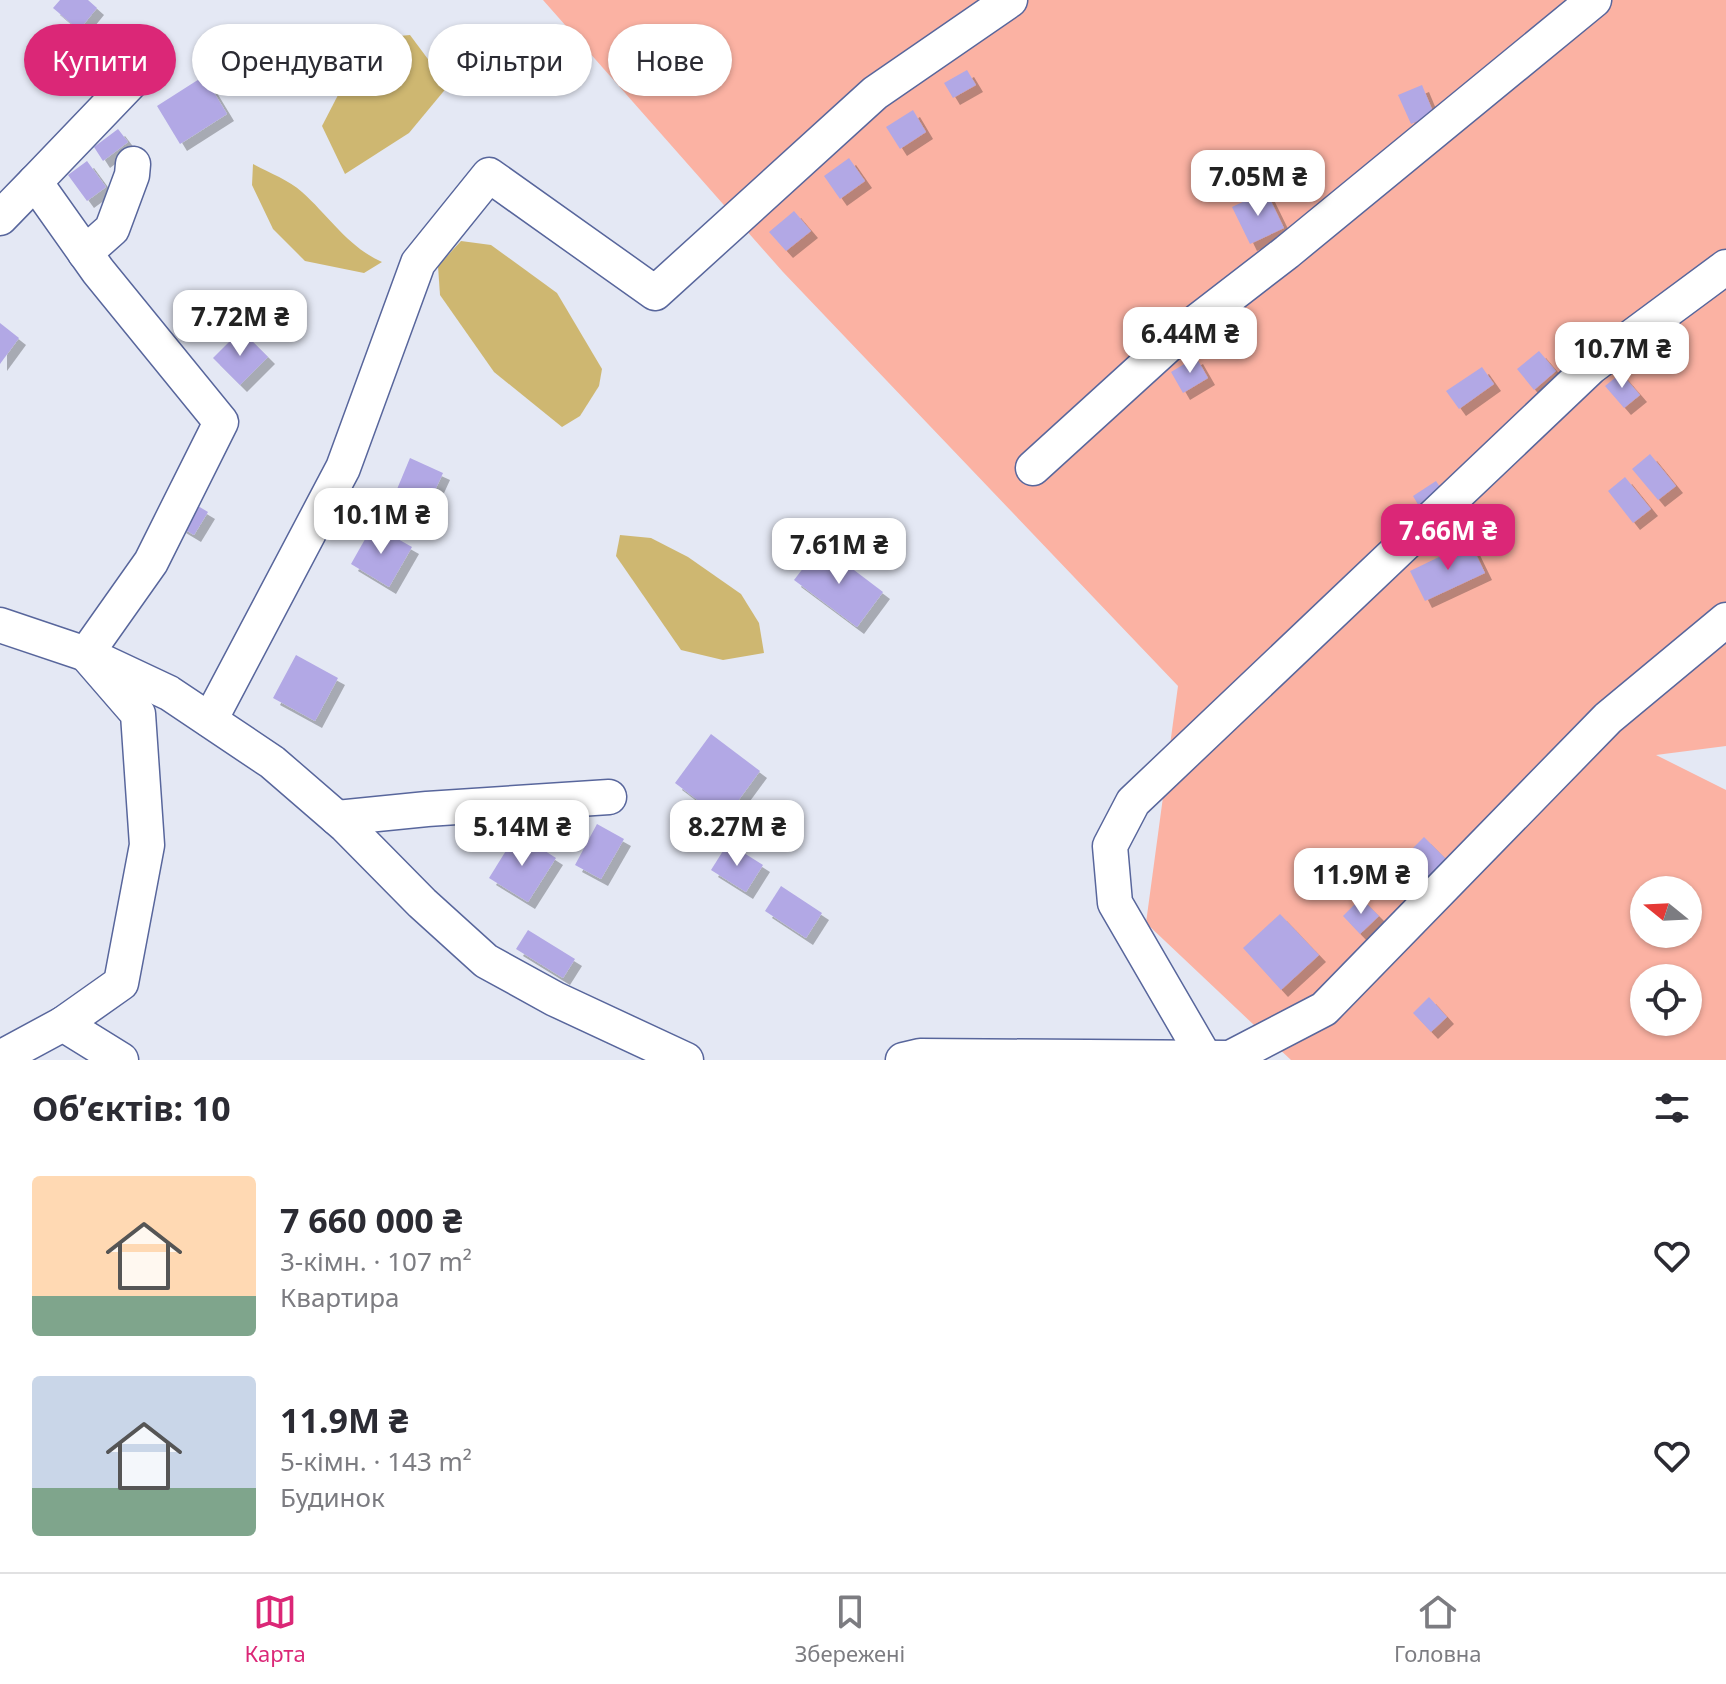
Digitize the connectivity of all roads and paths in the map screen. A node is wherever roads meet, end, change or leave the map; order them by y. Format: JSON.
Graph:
{"nodes":[{"id":1,"x":1010,"y":0,"type":"edge"},
{"id":2,"x":1594,"y":0,"type":"edge"},
{"id":3,"x":117,"y":96,"type":"edge"},
{"id":4,"x":133,"y":164,"type":"dead end"},
{"id":5,"x":35,"y":182,"type":"junction"},
{"id":6,"x":0,"y":218,"type":"edge"},
{"id":7,"x":85,"y":253,"type":"junction"},
{"id":8,"x":1726,"y":267,"type":"edge"},
{"id":9,"x":1033,"y":468,"type":"dead end"},
{"id":10,"x":1726,"y":620,"type":"edge"},
{"id":11,"x":0,"y":625,"type":"edge"},
{"id":12,"x":86,"y":654,"type":"junction"},
{"id":13,"x":210,"y":720,"type":"junction"},
{"id":14,"x":609,"y":797,"type":"dead end"},
{"id":15,"x":337,"y":818,"type":"junction"},
{"id":16,"x":63,"y":1024,"type":"junction"},
{"id":17,"x":0,"y":1058,"type":"edge"},
{"id":18,"x":1205,"y":1058,"type":"junction"},
{"id":19,"x":121,"y":1060,"type":"edge"},
{"id":20,"x":686,"y":1060,"type":"edge"},
{"id":21,"x":903,"y":1060,"type":"edge"}],
"edges":[{"from":1,"to":13,"type":"street"},
{"from":2,"to":9,"type":"street"},
{"from":3,"to":5,"type":"street"},
{"from":4,"to":7,"type":"street"},
{"from":5,"to":6,"type":"street"},
{"from":5,"to":7,"type":"street"},
{"from":7,"to":12,"type":"street"},
{"from":8,"to":18,"type":"street"},
{"from":10,"to":18,"type":"street"},
{"from":11,"to":12,"type":"street"},
{"from":12,"to":13,"type":"street"},
{"from":12,"to":16,"type":"street"},
{"from":13,"to":15,"type":"street"},
{"from":14,"to":15,"type":"street"},
{"from":15,"to":20,"type":"street"},
{"from":16,"to":17,"type":"street"},
{"from":16,"to":19,"type":"street"},
{"from":18,"to":21,"type":"street"}]}
